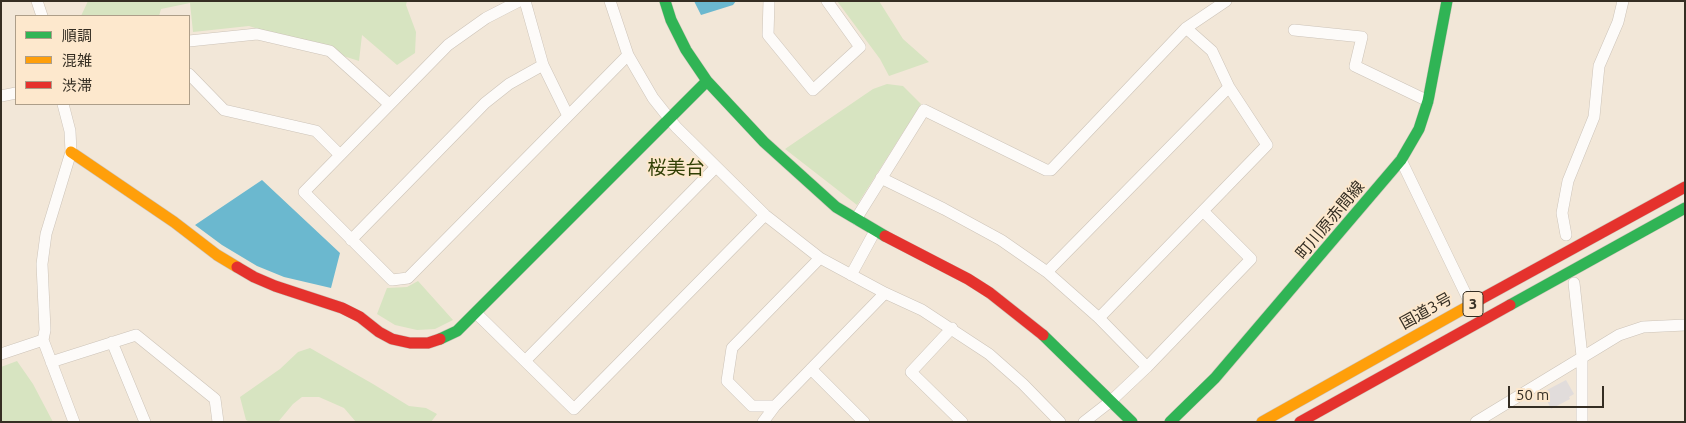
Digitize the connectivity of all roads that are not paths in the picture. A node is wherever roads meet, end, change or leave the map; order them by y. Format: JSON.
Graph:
{"nodes":[{"id":1,"x":37,"y":1,"type":"edge"},
{"id":2,"x":519,"y":1,"type":"edge"},
{"id":3,"x":525,"y":1,"type":"edge"},
{"id":4,"x":610,"y":1,"type":"edge"},
{"id":5,"x":665,"y":1,"type":"edge"},
{"id":6,"x":769,"y":1,"type":"edge"},
{"id":7,"x":827,"y":1,"type":"edge"},
{"id":8,"x":1226,"y":1,"type":"edge"},
{"id":9,"x":1447,"y":1,"type":"edge"},
{"id":10,"x":1623,"y":1,"type":"edge"},
{"id":11,"x":42,"y":15,"type":"edge"},
{"id":12,"x":1186,"y":28,"type":"junction"},
{"id":13,"x":1294,"y":30,"type":"dead end"},
{"id":14,"x":190,"y":40,"type":"edge"},
{"id":15,"x":628,"y":54,"type":"junction"},
{"id":16,"x":543,"y":65,"type":"junction"},
{"id":17,"x":190,"y":75,"type":"edge"},
{"id":18,"x":707,"y":82,"type":"junction"},
{"id":19,"x":1229,"y":87,"type":"junction"},
{"id":20,"x":15,"y":93,"type":"edge"},
{"id":21,"x":1,"y":96,"type":"edge"},
{"id":22,"x":1428,"y":101,"type":"junction"},
{"id":23,"x":389,"y":104,"type":"junction"},
{"id":24,"x":63,"y":105,"type":"edge"},
{"id":25,"x":568,"y":116,"type":"junction"},
{"id":26,"x":669,"y":118,"type":"junction"},
{"id":27,"x":70,"y":152,"type":"junction"},
{"id":28,"x":340,"y":155,"type":"junction"},
{"id":29,"x":1401,"y":160,"type":"junction"},
{"id":30,"x":716,"y":167,"type":"junction"},
{"id":31,"x":881,"y":178,"type":"junction"},
{"id":32,"x":1685,"y":187,"type":"edge"},
{"id":33,"x":1685,"y":208,"type":"edge"},
{"id":34,"x":1203,"y":211,"type":"junction"},
{"id":35,"x":765,"y":215,"type":"junction"},
{"id":36,"x":856,"y":219,"type":"junction"},
{"id":37,"x":875,"y":231,"type":"junction"},
{"id":38,"x":1566,"y":235,"type":"dead end"},
{"id":39,"x":351,"y":240,"type":"junction"},
{"id":40,"x":820,"y":258,"type":"junction"},
{"id":41,"x":1047,"y":272,"type":"junction"},
{"id":42,"x":851,"y":275,"type":"junction"},
{"id":43,"x":1574,"y":283,"type":"dead end"},
{"id":44,"x":886,"y":293,"type":"junction"},
{"id":45,"x":1471,"y":305,"type":"junction"},
{"id":46,"x":476,"y":313,"type":"junction"},
{"id":47,"x":1098,"y":318,"type":"junction"},
{"id":48,"x":1685,"y":325,"type":"edge"},
{"id":49,"x":952,"y":328,"type":"junction"},
{"id":50,"x":43,"y":340,"type":"junction"},
{"id":51,"x":112,"y":342,"type":"junction"},
{"id":52,"x":1,"y":354,"type":"edge"},
{"id":53,"x":1582,"y":356,"type":"junction"},
{"id":54,"x":525,"y":361,"type":"junction"},
{"id":55,"x":51,"y":362,"type":"junction"},
{"id":56,"x":1147,"y":367,"type":"junction"},
{"id":57,"x":811,"y":370,"type":"junction"},
{"id":58,"x":1111,"y":401,"type":"junction"},
{"id":59,"x":775,"y":406,"type":"junction"},
{"id":60,"x":765,"y":421,"type":"edge"},
{"id":61,"x":74,"y":422,"type":"edge"},
{"id":62,"x":145,"y":422,"type":"edge"},
{"id":63,"x":218,"y":422,"type":"edge"},
{"id":64,"x":864,"y":422,"type":"edge"},
{"id":65,"x":962,"y":422,"type":"edge"},
{"id":66,"x":1060,"y":422,"type":"edge"},
{"id":67,"x":1084,"y":422,"type":"edge"},
{"id":68,"x":1132,"y":422,"type":"edge"},
{"id":69,"x":1170,"y":422,"type":"edge"},
{"id":70,"x":1262,"y":422,"type":"edge"},
{"id":71,"x":1300,"y":422,"type":"edge"},
{"id":72,"x":1476,"y":422,"type":"edge"},
{"id":73,"x":1582,"y":422,"type":"edge"}],
"edges":[{"from":1,"to":11,"type":"street"},
{"from":2,"to":23,"type":"street"},
{"from":3,"to":16,"type":"street"},
{"from":4,"to":15,"type":"street"},
{"from":5,"to":18,"type":"main road"},
{"from":6,"to":7,"type":"street"},
{"from":8,"to":12,"type":"street"},
{"from":9,"to":22,"type":"main road","name":"町川原赤間線"},
{"from":10,"to":38,"type":"street"},
{"from":12,"to":19,"type":"street"},
{"from":12,"to":31,"type":"street"},
{"from":13,"to":22,"type":"street"},
{"from":14,"to":23,"type":"street"},
{"from":15,"to":25,"type":"street"},
{"from":15,"to":26,"type":"street"},
{"from":16,"to":25,"type":"street"},
{"from":16,"to":39,"type":"street"},
{"from":17,"to":28,"type":"street"},
{"from":18,"to":26,"type":"main road"},
{"from":18,"to":36,"type":"main road"},
{"from":19,"to":34,"type":"street"},
{"from":19,"to":41,"type":"street"},
{"from":20,"to":21,"type":"street"},
{"from":22,"to":29,"type":"main road","name":"町川原赤間線"},
{"from":23,"to":28,"type":"street"},
{"from":24,"to":27,"type":"street"},
{"from":25,"to":39,"type":"street"},
{"from":26,"to":30,"type":"street"},
{"from":26,"to":46,"type":"main road"},
{"from":27,"to":46,"type":"main road"},
{"from":27,"to":50,"type":"street"},
{"from":28,"to":39,"type":"street"},
{"from":29,"to":45,"type":"street"},
{"from":29,"to":69,"type":"main road","name":"町川原赤間線"},
{"from":30,"to":35,"type":"street"},
{"from":30,"to":54,"type":"street"},
{"from":31,"to":36,"type":"street"},
{"from":31,"to":41,"type":"street"},
{"from":32,"to":45,"type":"main road","name":"国道3号","number":"3"},
{"from":33,"to":71,"type":"main road","number":"3"},
{"from":34,"to":47,"type":"street"},
{"from":34,"to":56,"type":"street"},
{"from":35,"to":40,"type":"street"},
{"from":35,"to":54,"type":"street"},
{"from":36,"to":37,"type":"main road"},
{"from":37,"to":42,"type":"street"},
{"from":37,"to":58,"type":"main road"},
{"from":40,"to":42,"type":"street"},
{"from":40,"to":59,"type":"street"},
{"from":41,"to":47,"type":"street"},
{"from":42,"to":44,"type":"street"},
{"from":43,"to":53,"type":"street"},
{"from":44,"to":49,"type":"street"},
{"from":44,"to":57,"type":"street"},
{"from":45,"to":70,"type":"main road","name":"国道3号","number":"3"},
{"from":46,"to":54,"type":"street"},
{"from":47,"to":56,"type":"street"},
{"from":48,"to":53,"type":"street"},
{"from":49,"to":65,"type":"street"},
{"from":49,"to":66,"type":"street"},
{"from":50,"to":52,"type":"street"},
{"from":50,"to":55,"type":"street"},
{"from":51,"to":55,"type":"street"},
{"from":51,"to":62,"type":"street"},
{"from":51,"to":63,"type":"street"},
{"from":53,"to":72,"type":"street"},
{"from":53,"to":73,"type":"street"},
{"from":55,"to":61,"type":"street"},
{"from":56,"to":58,"type":"street"},
{"from":57,"to":59,"type":"street"},
{"from":57,"to":64,"type":"street"},
{"from":58,"to":67,"type":"street"},
{"from":58,"to":68,"type":"main road"},
{"from":59,"to":60,"type":"street"}]}
